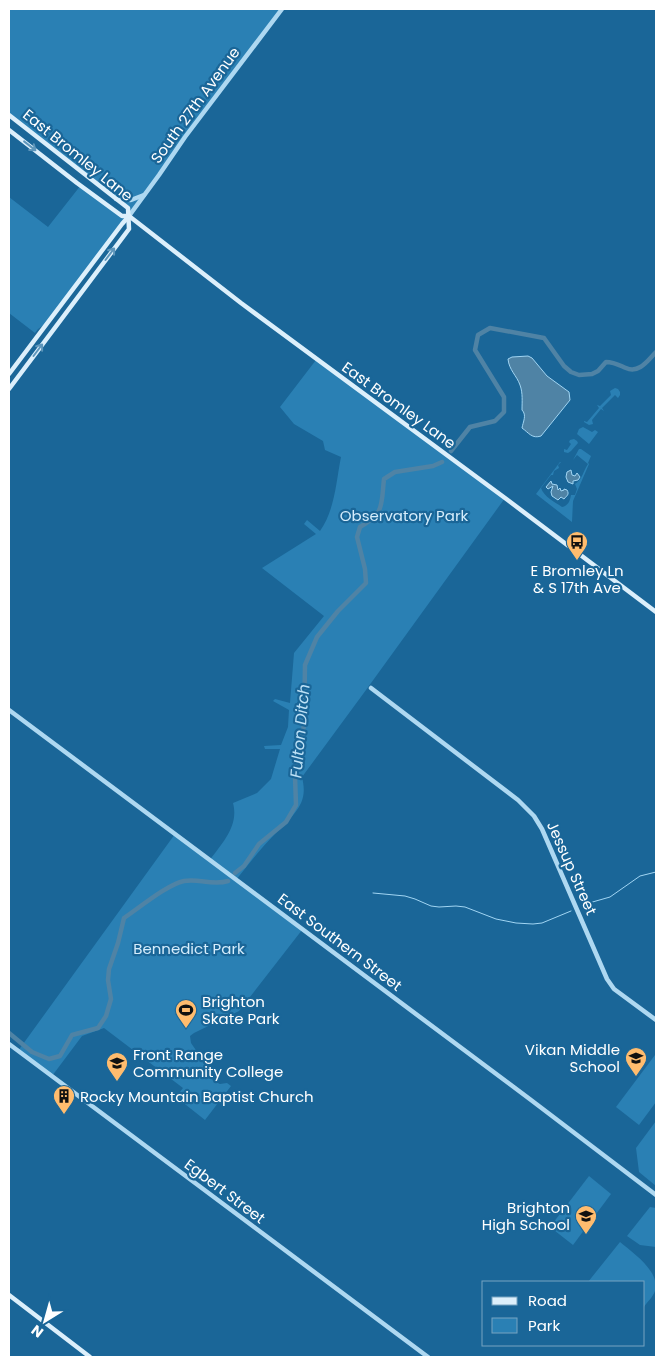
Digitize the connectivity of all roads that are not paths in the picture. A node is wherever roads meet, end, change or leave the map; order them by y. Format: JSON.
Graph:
{"nodes":[{"id":1,"x":282,"y":9,"type":"edge"},
{"id":2,"x":9,"y":115,"type":"edge"},
{"id":3,"x":9,"y":130,"type":"edge"},
{"id":4,"x":146,"y":194,"type":"junction"},
{"id":5,"x":116,"y":199,"type":"junction"},
{"id":6,"x":129,"y":216,"type":"junction"},
{"id":7,"x":9,"y":374,"type":"edge"},
{"id":8,"x":9,"y":389,"type":"edge"},
{"id":9,"x":656,"y":612,"type":"edge"},
{"id":10,"x":372,"y":688,"type":"dead end"},
{"id":11,"x":9,"y":710,"type":"edge"},
{"id":12,"x":656,"y":1020,"type":"edge"},
{"id":13,"x":9,"y":1044,"type":"edge"},
{"id":14,"x":656,"y":1196,"type":"edge"},
{"id":15,"x":9,"y":1295,"type":"edge"},
{"id":16,"x":90,"y":1357,"type":"edge"},
{"id":17,"x":428,"y":1357,"type":"edge"}],
"edges":[{"from":1,"to":4,"type":"street","name":"South 27th Avenue"},
{"from":2,"to":5,"type":"main road","name":"East Bromley Lane"},
{"from":3,"to":6,"type":"main road","name":"East Bromley Lane","one_way":true},
{"from":4,"to":5,"type":"street"},
{"from":4,"to":6,"type":"street","name":"South 27th Avenue"},
{"from":5,"to":6,"type":"main road","name":"East Bromley Lane"},
{"from":6,"to":7,"type":"main road","name":"South 27th Avenue"},
{"from":8,"to":6,"type":"main road","name":"South 27th Avenue","one_way":true},
{"from":6,"to":9,"type":"main road","name":"East Bromley Lane"},
{"from":10,"to":12,"type":"street","name":"Jessup Street"},
{"from":11,"to":14,"type":"street","name":"East Southern Street"},
{"from":13,"to":17,"type":"street","name":"Egbert Street"},
{"from":15,"to":16,"type":"main road"}]}
